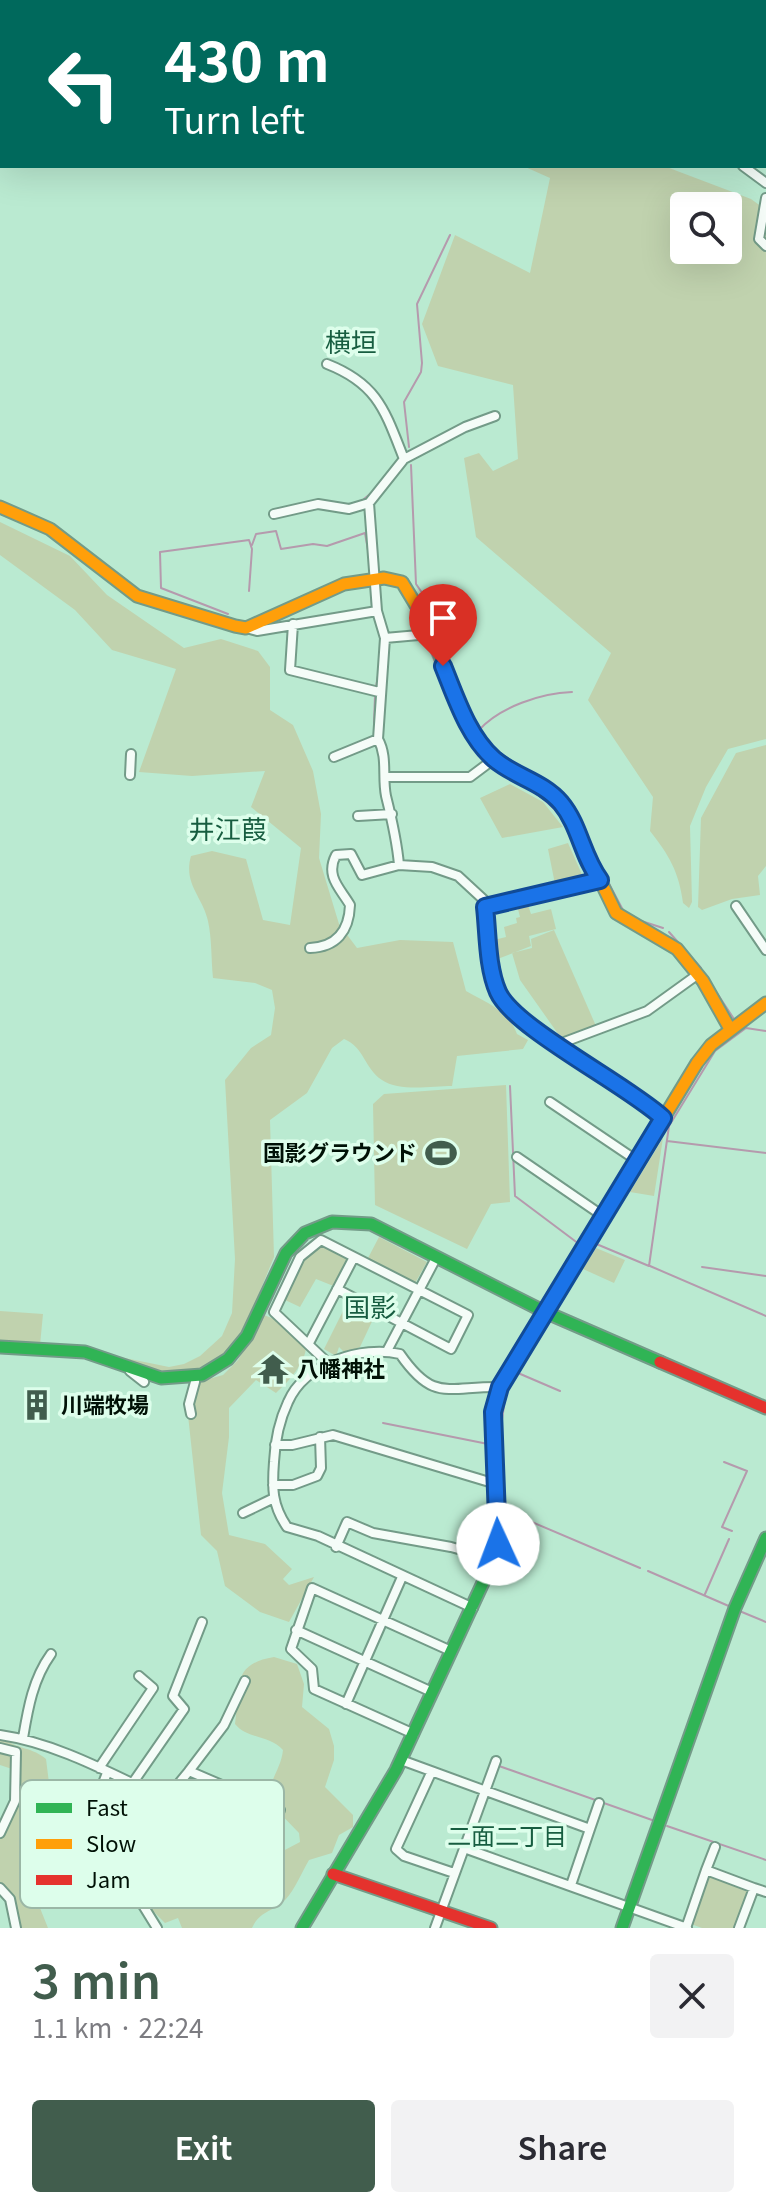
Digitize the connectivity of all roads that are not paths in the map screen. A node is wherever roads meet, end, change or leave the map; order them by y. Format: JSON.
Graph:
{"nodes":[{"id":1,"x":746,"y":168,"type":"edge"},
{"id":2,"x":766,"y":183,"type":"edge"},
{"id":3,"x":766,"y":198,"type":"edge"},
{"id":4,"x":766,"y":246,"type":"edge"},
{"id":5,"x":327,"y":364,"type":"dead end"},
{"id":6,"x":495,"y":416,"type":"dead end"},
{"id":7,"x":404,"y":459,"type":"junction"},
{"id":8,"x":369,"y":503,"type":"junction"},
{"id":9,"x":0,"y":507,"type":"edge"},
{"id":10,"x":274,"y":514,"type":"dead end"},
{"id":11,"x":374,"y":577,"type":"junction"},
{"id":12,"x":377,"y":611,"type":"junction"},
{"id":13,"x":293,"y":624,"type":"junction"},
{"id":14,"x":246,"y":628,"type":"junction"},
{"id":15,"x":430,"y":634,"type":"junction"},
{"id":16,"x":385,"y":638,"type":"junction"},
{"id":17,"x":379,"y":692,"type":"junction"},
{"id":18,"x":378,"y":739,"type":"junction"},
{"id":19,"x":131,"y":754,"type":"dead end"},
{"id":20,"x":334,"y":757,"type":"dead end"},
{"id":21,"x":494,"y":759,"type":"junction"},
{"id":22,"x":130,"y":775,"type":"dead end"},
{"id":23,"x":385,"y":777,"type":"junction"},
{"id":24,"x":392,"y":814,"type":"junction"},
{"id":25,"x":358,"y":816,"type":"dead end"},
{"id":26,"x":399,"y":865,"type":"junction"},
{"id":27,"x":600,"y":880,"type":"junction"},
{"id":28,"x":736,"y":906,"type":"dead end"},
{"id":29,"x":485,"y":907,"type":"junction"},
{"id":30,"x":310,"y":948,"type":"dead end"},
{"id":31,"x":766,"y":950,"type":"edge"},
{"id":32,"x":697,"y":975,"type":"junction"},
{"id":33,"x":766,"y":1003,"type":"edge"},
{"id":34,"x":730,"y":1029,"type":"junction"},
{"id":35,"x":559,"y":1044,"type":"junction"},
{"id":36,"x":550,"y":1102,"type":"dead end"},
{"id":37,"x":663,"y":1118,"type":"junction"},
{"id":38,"x":517,"y":1157,"type":"dead end"},
{"id":39,"x":636,"y":1160,"type":"junction"},
{"id":40,"x":603,"y":1216,"type":"junction"},
{"id":41,"x":354,"y":1257,"type":"junction"},
{"id":42,"x":436,"y":1258,"type":"junction"},
{"id":43,"x":337,"y":1289,"type":"junction"},
{"id":44,"x":418,"y":1290,"type":"junction"},
{"id":45,"x":545,"y":1312,"type":"junction"},
{"id":46,"x":402,"y":1323,"type":"junction"},
{"id":47,"x":309,"y":1343,"type":"junction"},
{"id":48,"x":0,"y":1347,"type":"edge"},
{"id":49,"x":387,"y":1351,"type":"junction"},
{"id":50,"x":328,"y":1363,"type":"junction"},
{"id":51,"x":130,"y":1371,"type":"junction"},
{"id":52,"x":144,"y":1382,"type":"dead end"},
{"id":53,"x":195,"y":1382,"type":"dead end"},
{"id":54,"x":500,"y":1387,"type":"junction"},
{"id":55,"x":766,"y":1408,"type":"edge"},
{"id":56,"x":191,"y":1414,"type":"dead end"},
{"id":57,"x":320,"y":1437,"type":"junction"},
{"id":58,"x":275,"y":1445,"type":"junction"},
{"id":59,"x":496,"y":1484,"type":"junction"},
{"id":60,"x":273,"y":1485,"type":"junction"},
{"id":61,"x":272,"y":1499,"type":"junction"},
{"id":62,"x":243,"y":1513,"type":"dead end"},
{"id":63,"x":766,"y":1538,"type":"edge"},
{"id":64,"x":336,"y":1547,"type":"junction"},
{"id":65,"x":494,"y":1559,"type":"junction"},
{"id":66,"x":402,"y":1577,"type":"junction"},
{"id":67,"x":473,"y":1608,"type":"junction"},
{"id":68,"x":383,"y":1620,"type":"junction"},
{"id":69,"x":202,"y":1622,"type":"dead end"},
{"id":70,"x":296,"y":1630,"type":"junction"},
{"id":71,"x":451,"y":1651,"type":"junction"},
{"id":72,"x":51,"y":1654,"type":"dead end"},
{"id":73,"x":365,"y":1661,"type":"junction"},
{"id":74,"x":139,"y":1676,"type":"dead end"},
{"id":75,"x":245,"y":1681,"type":"dead end"},
{"id":76,"x":432,"y":1692,"type":"junction"},
{"id":77,"x":346,"y":1704,"type":"junction"},
{"id":78,"x":414,"y":1734,"type":"junction"},
{"id":79,"x":0,"y":1735,"type":"edge"},
{"id":80,"x":23,"y":1738,"type":"junction"},
{"id":81,"x":0,"y":1748,"type":"edge"},
{"id":82,"x":401,"y":1760,"type":"junction"},
{"id":83,"x":496,"y":1761,"type":"dead end"},
{"id":84,"x":103,"y":1771,"type":"junction"},
{"id":85,"x":189,"y":1771,"type":"junction"},
{"id":86,"x":431,"y":1773,"type":"junction"},
{"id":87,"x":101,"y":1780,"type":"edge"},
{"id":88,"x":123,"y":1780,"type":"edge"},
{"id":89,"x":135,"y":1780,"type":"edge"},
{"id":90,"x":182,"y":1780,"type":"edge"},
{"id":91,"x":210,"y":1780,"type":"edge"},
{"id":92,"x":0,"y":1788,"type":"edge"},
{"id":93,"x":13,"y":1788,"type":"junction"},
{"id":94,"x":484,"y":1792,"type":"junction"},
{"id":95,"x":599,"y":1803,"type":"dead end"},
{"id":96,"x":590,"y":1829,"type":"junction"},
{"id":97,"x":0,"y":1833,"type":"edge"},
{"id":98,"x":715,"y":1847,"type":"dead end"},
{"id":99,"x":464,"y":1848,"type":"junction"},
{"id":100,"x":706,"y":1870,"type":"junction"},
{"id":101,"x":454,"y":1873,"type":"junction"},
{"id":102,"x":333,"y":1874,"type":"junction"},
{"id":103,"x":571,"y":1885,"type":"junction"},
{"id":104,"x":0,"y":1888,"type":"edge"},
{"id":105,"x":754,"y":1888,"type":"junction"},
{"id":106,"x":766,"y":1892,"type":"edge"},
{"id":107,"x":630,"y":1906,"type":"junction"},
{"id":108,"x":145,"y":1908,"type":"edge"},
{"id":109,"x":441,"y":1910,"type":"junction"},
{"id":110,"x":307,"y":1926,"type":"edge"},
{"id":111,"x":16,"y":1928,"type":"edge"},
{"id":112,"x":157,"y":1928,"type":"edge"},
{"id":113,"x":435,"y":1928,"type":"edge"},
{"id":114,"x":491,"y":1928,"type":"edge"},
{"id":115,"x":622,"y":1928,"type":"edge"},
{"id":116,"x":686,"y":1928,"type":"edge"},
{"id":117,"x":739,"y":1928,"type":"edge"}],
"edges":[{"from":1,"to":2,"type":"street"},
{"from":3,"to":4,"type":"street"},
{"from":5,"to":7,"type":"street"},
{"from":6,"to":7,"type":"street"},
{"from":7,"to":8,"type":"street"},
{"from":8,"to":10,"type":"street"},
{"from":8,"to":11,"type":"street"},
{"from":9,"to":14,"type":"street"},
{"from":11,"to":12,"type":"street"},
{"from":11,"to":14,"type":"street"},
{"from":11,"to":15,"type":"street"},
{"from":12,"to":13,"type":"street"},
{"from":12,"to":16,"type":"street"},
{"from":13,"to":14,"type":"street"},
{"from":13,"to":17,"type":"street"},
{"from":15,"to":16,"type":"street"},
{"from":15,"to":21,"type":"street"},
{"from":16,"to":17,"type":"street"},
{"from":17,"to":18,"type":"street"},
{"from":18,"to":20,"type":"street"},
{"from":18,"to":23,"type":"street"},
{"from":19,"to":22,"type":"street"},
{"from":21,"to":23,"type":"street"},
{"from":21,"to":27,"type":"street"},
{"from":23,"to":24,"type":"street"},
{"from":24,"to":25,"type":"street"},
{"from":24,"to":26,"type":"street"},
{"from":26,"to":29,"type":"street"},
{"from":26,"to":30,"type":"street"},
{"from":27,"to":29,"type":"street"},
{"from":27,"to":32,"type":"street"},
{"from":28,"to":31,"type":"street"},
{"from":29,"to":35,"type":"street"},
{"from":32,"to":34,"type":"street"},
{"from":32,"to":35,"type":"street"},
{"from":33,"to":34,"type":"street"},
{"from":34,"to":37,"type":"street"},
{"from":35,"to":37,"type":"street"},
{"from":36,"to":39,"type":"street"},
{"from":37,"to":39,"type":"street"},
{"from":38,"to":40,"type":"street"},
{"from":39,"to":40,"type":"street"},
{"from":40,"to":45,"type":"street"},
{"from":41,"to":43,"type":"street"},
{"from":41,"to":44,"type":"street"},
{"from":41,"to":47,"type":"street"},
{"from":42,"to":44,"type":"street"},
{"from":42,"to":45,"type":"street"},
{"from":42,"to":51,"type":"street"},
{"from":43,"to":46,"type":"street"},
{"from":43,"to":47,"type":"street"},
{"from":44,"to":46,"type":"street"},
{"from":44,"to":46,"type":"street"},
{"from":45,"to":54,"type":"street"},
{"from":45,"to":55,"type":"street"},
{"from":46,"to":49,"type":"street"},
{"from":47,"to":50,"type":"street"},
{"from":48,"to":51,"type":"street"},
{"from":49,"to":50,"type":"street"},
{"from":49,"to":54,"type":"street"},
{"from":50,"to":58,"type":"street"},
{"from":51,"to":52,"type":"street"},
{"from":53,"to":56,"type":"street"},
{"from":54,"to":59,"type":"street"},
{"from":57,"to":58,"type":"street"},
{"from":57,"to":59,"type":"street"},
{"from":57,"to":60,"type":"street"},
{"from":58,"to":60,"type":"street"},
{"from":59,"to":65,"type":"street"},
{"from":60,"to":61,"type":"street"},
{"from":61,"to":62,"type":"street"},
{"from":61,"to":64,"type":"street"},
{"from":63,"to":107,"type":"street"},
{"from":64,"to":65,"type":"street"},
{"from":64,"to":66,"type":"street"},
{"from":65,"to":67,"type":"street"},
{"from":66,"to":67,"type":"street"},
{"from":66,"to":68,"type":"street"},
{"from":67,"to":71,"type":"street"},
{"from":68,"to":70,"type":"street"},
{"from":68,"to":71,"type":"street"},
{"from":68,"to":73,"type":"street"},
{"from":69,"to":89,"type":"street"},
{"from":70,"to":73,"type":"street"},
{"from":70,"to":77,"type":"street"},
{"from":71,"to":76,"type":"street"},
{"from":72,"to":80,"type":"street"},
{"from":73,"to":76,"type":"street"},
{"from":73,"to":77,"type":"street"},
{"from":74,"to":84,"type":"street"},
{"from":75,"to":85,"type":"street"},
{"from":76,"to":78,"type":"street"},
{"from":77,"to":78,"type":"street"},
{"from":78,"to":82,"type":"street"},
{"from":79,"to":80,"type":"street"},
{"from":80,"to":84,"type":"street"},
{"from":81,"to":93,"type":"street"},
{"from":82,"to":86,"type":"street"},
{"from":82,"to":102,"type":"street"},
{"from":83,"to":94,"type":"street"},
{"from":84,"to":87,"type":"street"},
{"from":84,"to":88,"type":"street"},
{"from":85,"to":90,"type":"street"},
{"from":85,"to":91,"type":"street"},
{"from":86,"to":94,"type":"street"},
{"from":86,"to":101,"type":"street"},
{"from":92,"to":93,"type":"street"},
{"from":93,"to":97,"type":"street"},
{"from":94,"to":96,"type":"street"},
{"from":94,"to":99,"type":"street"},
{"from":95,"to":96,"type":"street"},
{"from":96,"to":103,"type":"street"},
{"from":98,"to":100,"type":"street"},
{"from":99,"to":101,"type":"street"},
{"from":99,"to":103,"type":"street"},
{"from":100,"to":105,"type":"street"},
{"from":100,"to":116,"type":"street"},
{"from":101,"to":109,"type":"street"},
{"from":102,"to":109,"type":"street"},
{"from":102,"to":110,"type":"street"},
{"from":103,"to":107,"type":"street"},
{"from":104,"to":111,"type":"street"},
{"from":105,"to":106,"type":"street"},
{"from":105,"to":117,"type":"street"},
{"from":107,"to":115,"type":"street"},
{"from":107,"to":116,"type":"street"},
{"from":108,"to":112,"type":"street"},
{"from":109,"to":113,"type":"street"},
{"from":109,"to":114,"type":"street"}]}
